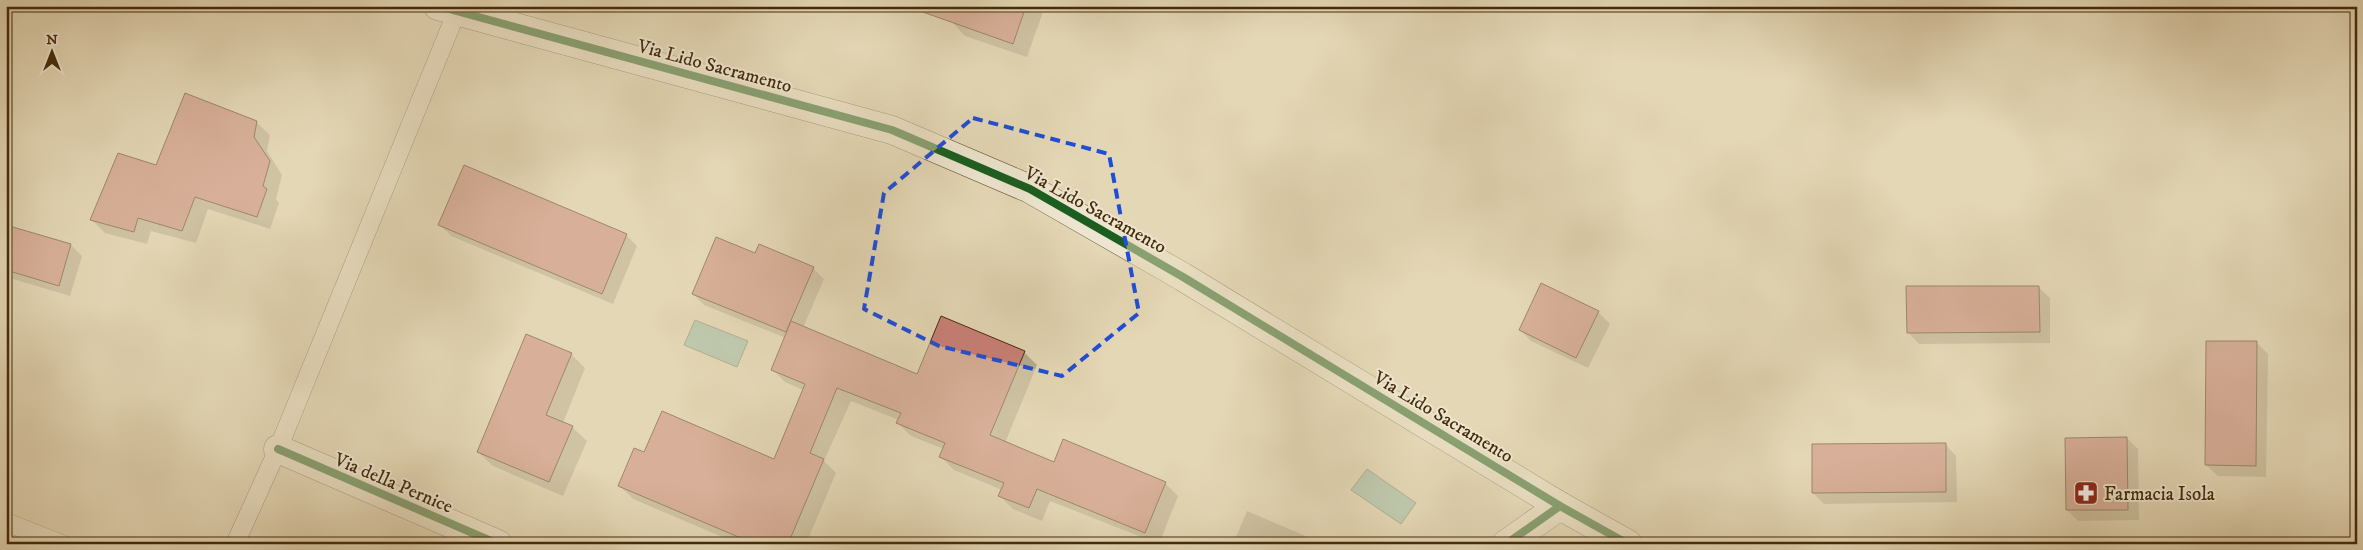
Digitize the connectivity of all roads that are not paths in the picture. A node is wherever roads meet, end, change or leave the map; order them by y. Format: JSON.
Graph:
{"nodes":[{"id":1,"x":447,"y":9,"type":"edge"},
{"id":2,"x":278,"y":449,"type":"junction"},
{"id":3,"x":1560,"y":506,"type":"junction"},
{"id":4,"x":6,"y":522,"type":"edge"},
{"id":5,"x":62,"y":544,"type":"edge"},
{"id":6,"x":235,"y":544,"type":"edge"},
{"id":7,"x":498,"y":544,"type":"edge"},
{"id":8,"x":1506,"y":544,"type":"edge"},
{"id":9,"x":1628,"y":544,"type":"edge"}],
"edges":[{"from":1,"to":2,"type":"lane"},
{"from":1,"to":3,"type":"street","name":"Via Lido Sacramento"},
{"from":2,"to":6,"type":"lane"},
{"from":2,"to":7,"type":"street","name":"Via della Pernice"},
{"from":3,"to":8,"type":"street"},
{"from":3,"to":9,"type":"street","name":"Via Lido Sacramento"},
{"from":4,"to":5,"type":"lane"}]}
